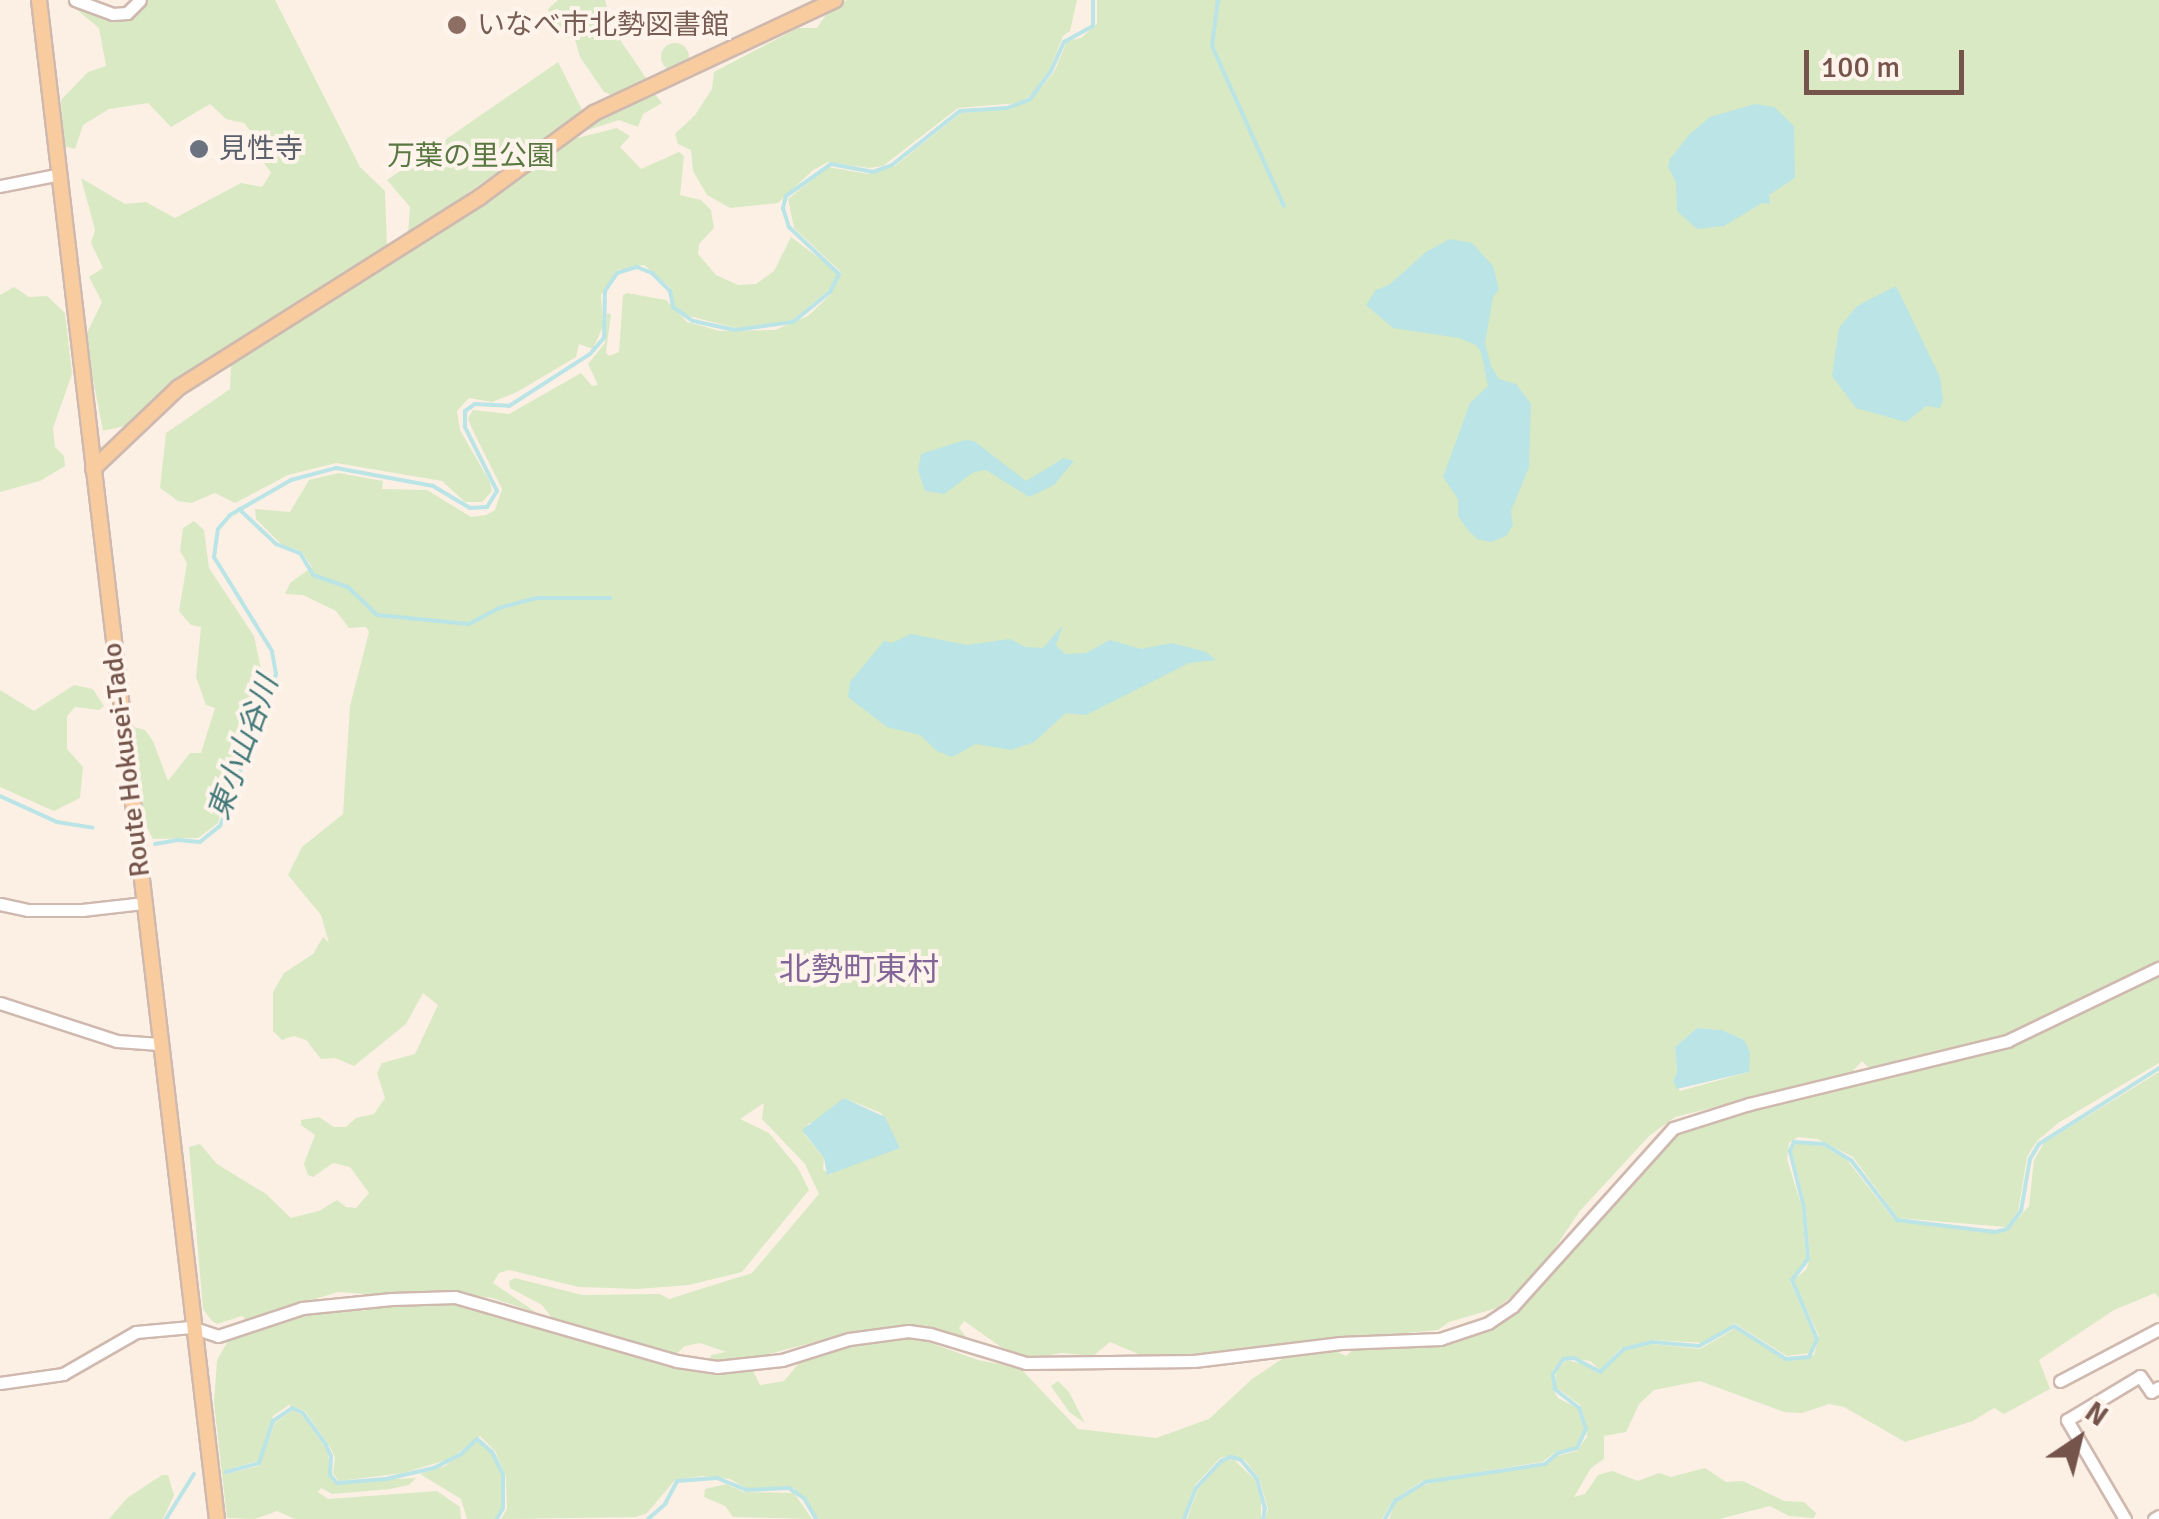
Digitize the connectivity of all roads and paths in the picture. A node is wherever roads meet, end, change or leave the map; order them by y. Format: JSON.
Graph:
{"nodes":[{"id":1,"x":40,"y":0,"type":"edge"},
{"id":2,"x":76,"y":0,"type":"edge"},
{"id":3,"x":140,"y":0,"type":"edge"},
{"id":4,"x":835,"y":0,"type":"edge"},
{"id":5,"x":56,"y":174,"type":"junction"},
{"id":6,"x":0,"y":186,"type":"edge"},
{"id":7,"x":93,"y":469,"type":"junction"},
{"id":8,"x":143,"y":903,"type":"junction"},
{"id":9,"x":0,"y":904,"type":"edge"},
{"id":10,"x":2159,"y":968,"type":"edge"},
{"id":11,"x":0,"y":1002,"type":"edge"},
{"id":12,"x":158,"y":1044,"type":"junction"},
{"id":13,"x":191,"y":1326,"type":"junction"},
{"id":14,"x":2159,"y":1329,"type":"edge"},
{"id":15,"x":2060,"y":1381,"type":"dead end"},
{"id":16,"x":0,"y":1383,"type":"edge"},
{"id":17,"x":2159,"y":1387,"type":"edge"},
{"id":18,"x":216,"y":1519,"type":"edge"},
{"id":19,"x":2125,"y":1519,"type":"edge"}],
"edges":[{"from":1,"to":5,"type":"main road","name":"Route Hokusei-Tado"},
{"from":2,"to":3,"type":"street"},
{"from":4,"to":7,"type":"main road"},
{"from":5,"to":6,"type":"street"},
{"from":5,"to":7,"type":"main road","name":"Route Hokusei-Tado"},
{"from":7,"to":8,"type":"main road","name":"Route Hokusei-Tado"},
{"from":8,"to":9,"type":"street"},
{"from":8,"to":12,"type":"main road","name":"Route Hokusei-Tado"},
{"from":10,"to":13,"type":"street"},
{"from":11,"to":12,"type":"street"},
{"from":12,"to":13,"type":"main road","name":"Route Hokusei-Tado"},
{"from":13,"to":16,"type":"street"},
{"from":13,"to":18,"type":"main road","name":"Route Hokusei-Tado"},
{"from":14,"to":15,"type":"street"},
{"from":17,"to":19,"type":"street"}]}
